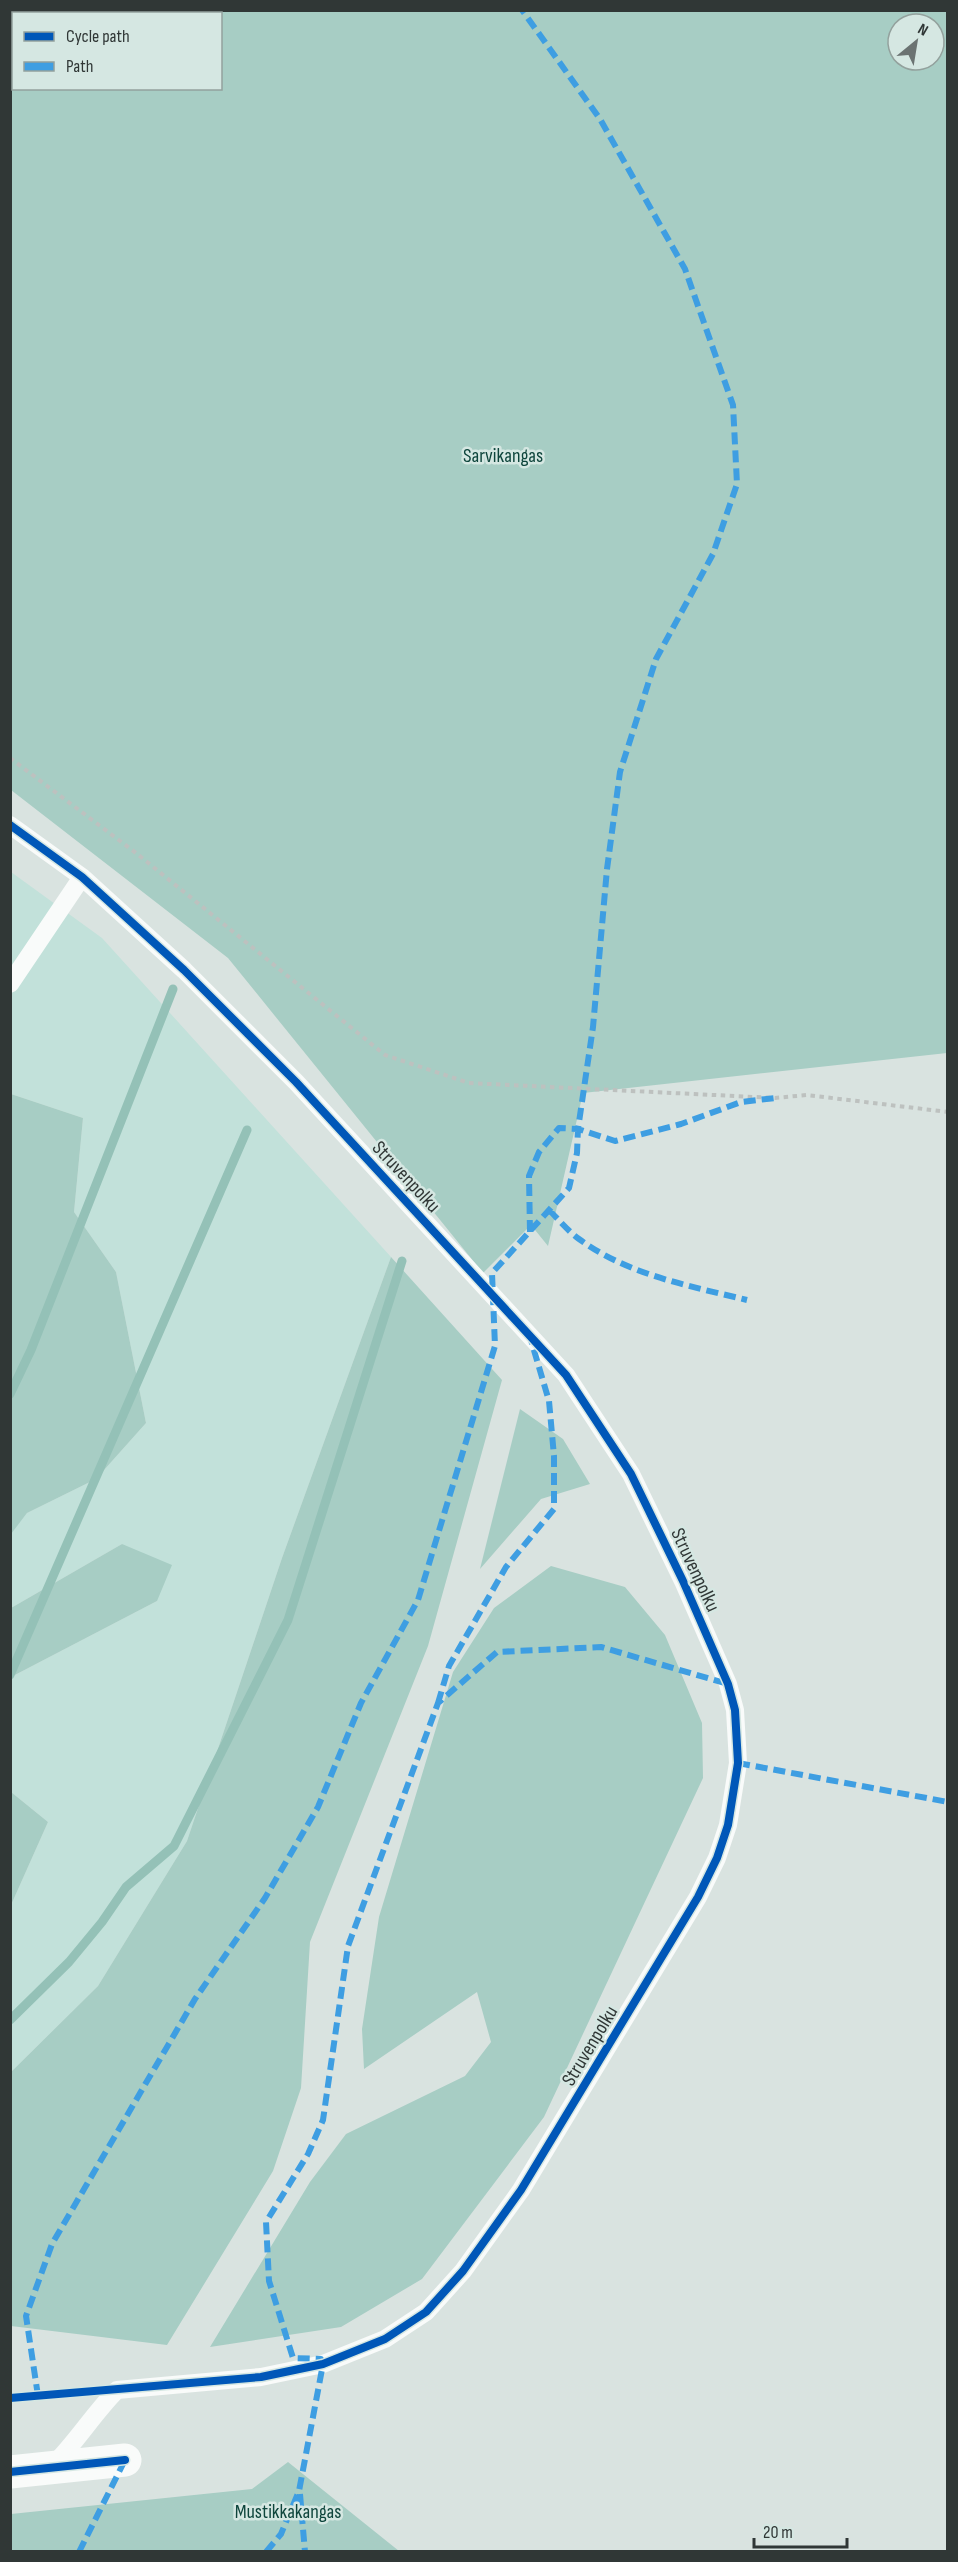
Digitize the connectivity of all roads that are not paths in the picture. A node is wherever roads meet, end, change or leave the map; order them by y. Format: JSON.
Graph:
{"nodes":[{"id":1,"x":10,"y":825,"type":"edge"},
{"id":2,"x":82,"y":877,"type":"junction"},
{"id":3,"x":10,"y":984,"type":"edge"},
{"id":4,"x":125,"y":2460,"type":"dead end"},
{"id":5,"x":50,"y":2468,"type":"junction"},
{"id":6,"x":10,"y":2472,"type":"edge"}],
"edges":[{"from":1,"to":2,"type":"lane","name":"Struvenpolku"},
{"from":2,"to":3,"type":"lane"},
{"from":2,"to":5,"type":"lane","name":"Struvenpolku"},
{"from":4,"to":5,"type":"street"},
{"from":5,"to":6,"type":"street"}]}
